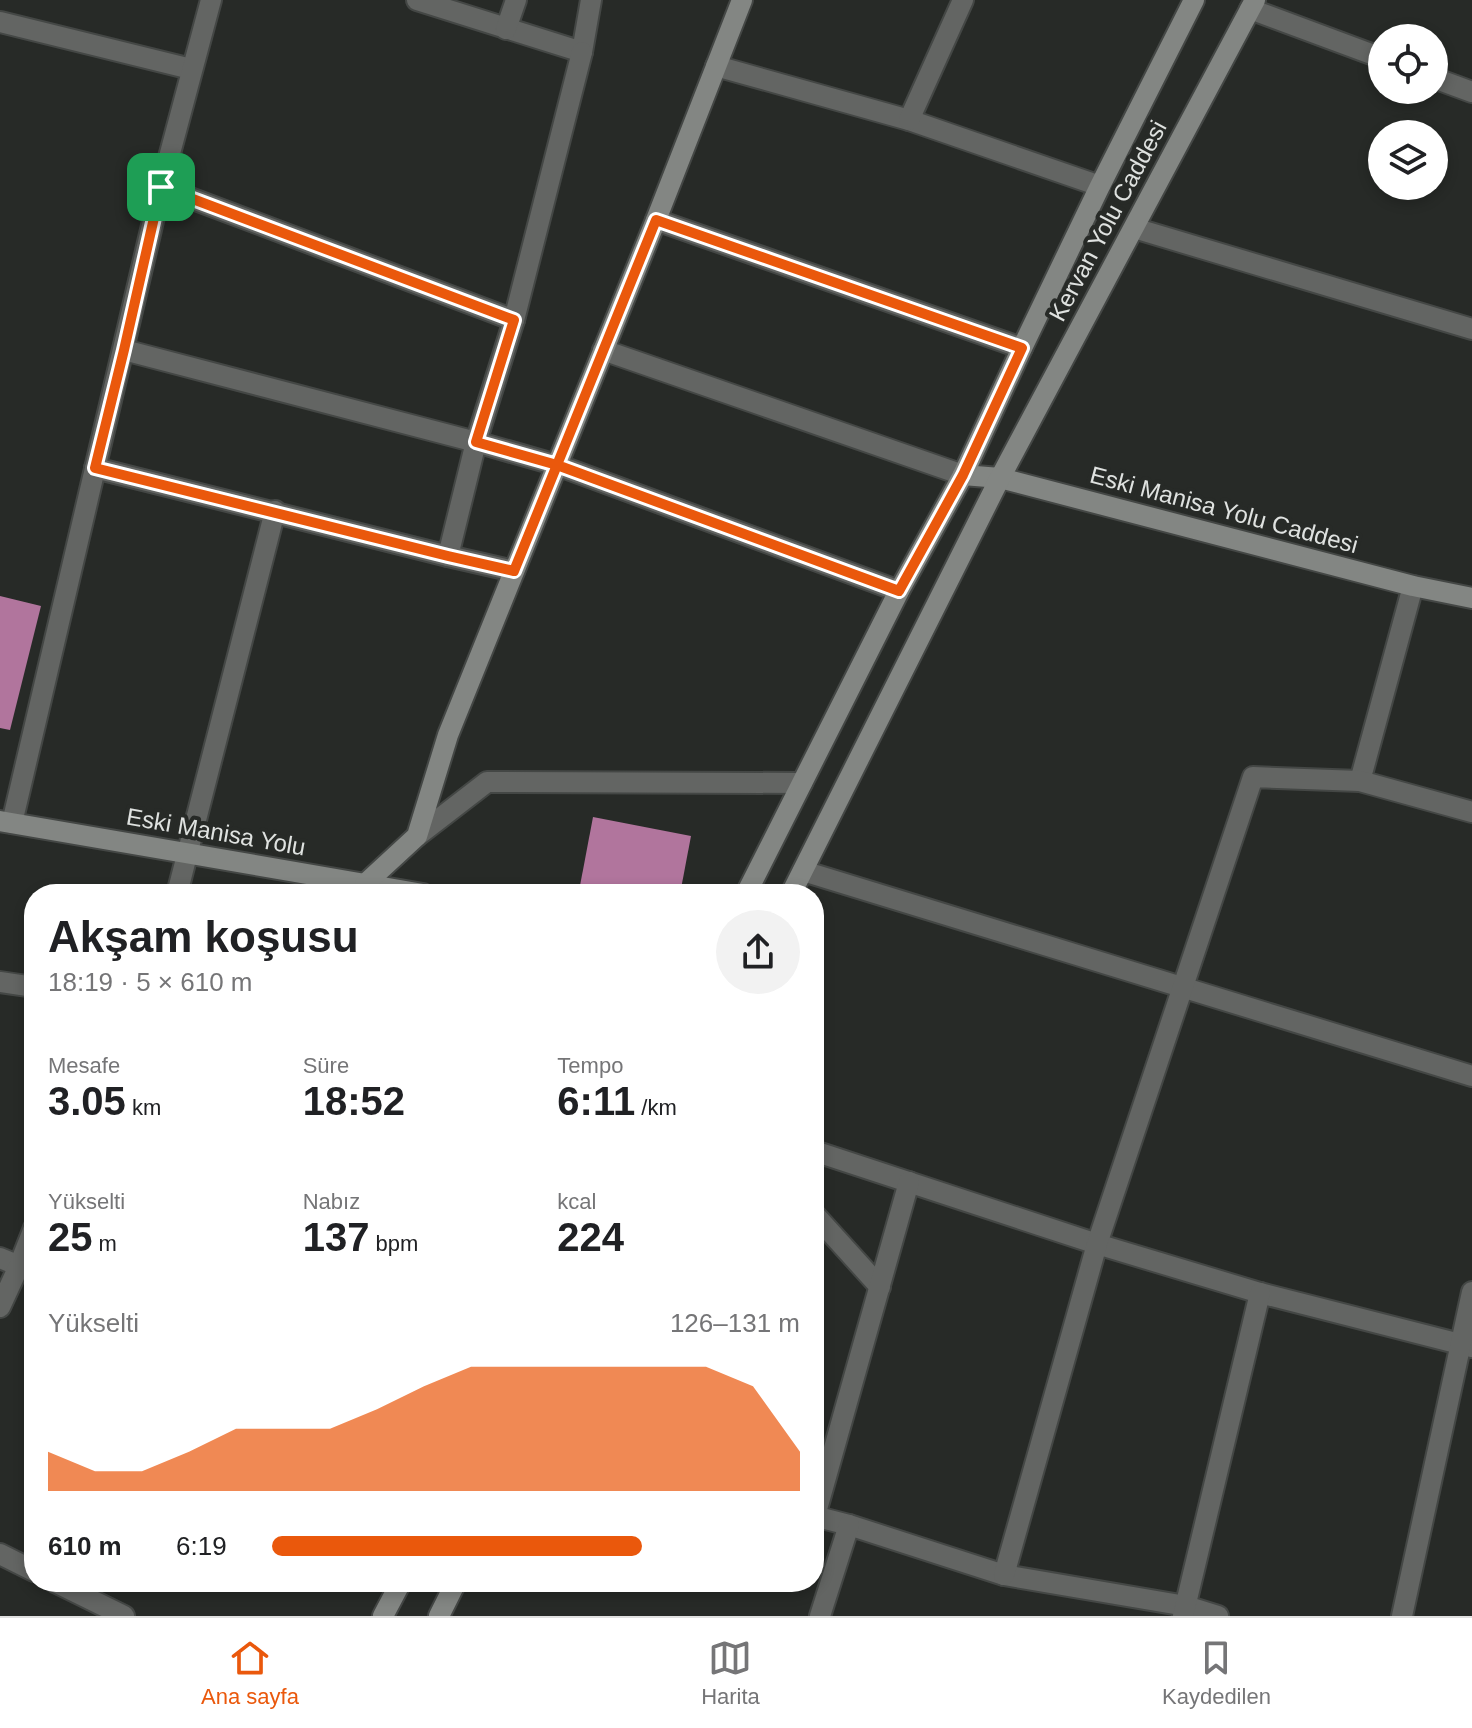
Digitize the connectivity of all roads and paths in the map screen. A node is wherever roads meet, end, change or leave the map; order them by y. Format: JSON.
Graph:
{"nodes":[{"id":1,"x":211,"y":0,"type":"edge"},
{"id":2,"x":417,"y":0,"type":"edge"},
{"id":3,"x":516,"y":0,"type":"edge"},
{"id":4,"x":591,"y":0,"type":"edge"},
{"id":5,"x":742,"y":0,"type":"edge"},
{"id":6,"x":963,"y":0,"type":"edge"},
{"id":7,"x":1194,"y":0,"type":"edge"},
{"id":8,"x":1252,"y":4,"type":"edge"},
{"id":9,"x":0,"y":22,"type":"edge"},
{"id":10,"x":506,"y":29,"type":"junction"},
{"id":11,"x":582,"y":52,"type":"junction"},
{"id":12,"x":1368,"y":52,"type":"edge"},
{"id":13,"x":716,"y":66,"type":"junction"},
{"id":14,"x":191,"y":69,"type":"junction"},
{"id":15,"x":1448,"y":83,"type":"edge"},
{"id":16,"x":1472,"y":92,"type":"edge"},
{"id":17,"x":909,"y":120,"type":"junction"},
{"id":18,"x":1100,"y":186,"type":"junction"},
{"id":19,"x":161,"y":187,"type":"junction"},
{"id":20,"x":656,"y":220,"type":"junction"},
{"id":21,"x":1134,"y":228,"type":"junction"},
{"id":22,"x":514,"y":320,"type":"junction"},
{"id":23,"x":1472,"y":329,"type":"edge"},
{"id":24,"x":1022,"y":348,"type":"junction"},
{"id":25,"x":124,"y":350,"type":"junction"},
{"id":26,"x":603,"y":350,"type":"junction"},
{"id":27,"x":476,"y":442,"type":"junction"},
{"id":28,"x":557,"y":465,"type":"junction"},
{"id":29,"x":95,"y":468,"type":"junction"},
{"id":30,"x":963,"y":475,"type":"junction"},
{"id":31,"x":1000,"y":478,"type":"junction"},
{"id":32,"x":275,"y":511,"type":"junction"},
{"id":33,"x":448,"y":556,"type":"junction"},
{"id":34,"x":514,"y":571,"type":"junction"},
{"id":35,"x":1413,"y":586,"type":"junction"},
{"id":36,"x":899,"y":591,"type":"junction"},
{"id":37,"x":1472,"y":598,"type":"edge"},
{"id":38,"x":1360,"y":781,"type":"junction"},
{"id":39,"x":802,"y":783,"type":"junction"},
{"id":40,"x":1472,"y":812,"type":"edge"},
{"id":41,"x":6,"y":822,"type":"edge"},
{"id":42,"x":417,"y":836,"type":"junction"},
{"id":43,"x":189,"y":853,"type":"junction"},
{"id":44,"x":803,"y":871,"type":"junction"},
{"id":45,"x":180,"y":884,"type":"edge"},
{"id":46,"x":340,"y":884,"type":"edge"},
{"id":47,"x":369,"y":884,"type":"edge"},
{"id":48,"x":751,"y":884,"type":"edge"},
{"id":49,"x":796,"y":884,"type":"edge"},
{"id":50,"x":0,"y":982,"type":"edge"},
{"id":51,"x":24,"y":986,"type":"edge"},
{"id":52,"x":1182,"y":987,"type":"junction"},
{"id":53,"x":1472,"y":1076,"type":"edge"},
{"id":54,"x":824,"y":1154,"type":"edge"},
{"id":55,"x":909,"y":1182,"type":"junction"},
{"id":56,"x":824,"y":1225,"type":"edge"},
{"id":57,"x":1097,"y":1244,"type":"junction"},
{"id":58,"x":18,"y":1265,"type":"edge"},
{"id":59,"x":880,"y":1287,"type":"junction"},
{"id":60,"x":1472,"y":1292,"type":"edge"},
{"id":61,"x":1260,"y":1293,"type":"junction"},
{"id":62,"x":0,"y":1307,"type":"edge"},
{"id":63,"x":1466,"y":1346,"type":"edge"},
{"id":64,"x":824,"y":1484,"type":"edge"},
{"id":65,"x":824,"y":1518,"type":"edge"},
{"id":66,"x":849,"y":1525,"type":"junction"},
{"id":67,"x":0,"y":1554,"type":"edge"},
{"id":68,"x":24,"y":1566,"type":"edge"},
{"id":69,"x":1004,"y":1575,"type":"junction"},
{"id":70,"x":75,"y":1592,"type":"edge"},
{"id":71,"x":396,"y":1592,"type":"edge"},
{"id":72,"x":451,"y":1592,"type":"edge"},
{"id":73,"x":1184,"y":1611,"type":"edge"},
{"id":74,"x":124,"y":1616,"type":"edge"},
{"id":75,"x":383,"y":1616,"type":"edge"},
{"id":76,"x":439,"y":1616,"type":"edge"},
{"id":77,"x":820,"y":1616,"type":"edge"},
{"id":78,"x":1218,"y":1616,"type":"edge"},
{"id":79,"x":1402,"y":1616,"type":"edge"}],
"edges":[{"from":1,"to":14,"type":"street"},
{"from":2,"to":10,"type":"street"},
{"from":3,"to":10,"type":"street"},
{"from":4,"to":11,"type":"street"},
{"from":5,"to":13,"type":"main road"},
{"from":6,"to":17,"type":"street"},
{"from":7,"to":18,"type":"main road","name":"Kervan Yolu Caddesi"},
{"from":8,"to":12,"type":"street"},
{"from":8,"to":21,"type":"main road","name":"Kervan Yolu Caddesi"},
{"from":9,"to":14,"type":"street"},
{"from":10,"to":11,"type":"street"},
{"from":11,"to":22,"type":"street"},
{"from":13,"to":17,"type":"street"},
{"from":13,"to":20,"type":"main road"},
{"from":14,"to":19,"type":"street"},
{"from":15,"to":16,"type":"street"},
{"from":17,"to":18,"type":"street"},
{"from":18,"to":24,"type":"main road","name":"Kervan Yolu Caddesi"},
{"from":19,"to":22,"type":"street"},
{"from":19,"to":25,"type":"street"},
{"from":20,"to":24,"type":"street"},
{"from":20,"to":26,"type":"main road"},
{"from":21,"to":23,"type":"street"},
{"from":21,"to":31,"type":"main road","name":"Kervan Yolu Caddesi"},
{"from":22,"to":27,"type":"street"},
{"from":24,"to":30,"type":"main road","name":"Kervan Yolu Caddesi"},
{"from":25,"to":27,"type":"street"},
{"from":25,"to":29,"type":"street"},
{"from":26,"to":28,"type":"main road"},
{"from":26,"to":30,"type":"street"},
{"from":27,"to":28,"type":"street"},
{"from":27,"to":33,"type":"street"},
{"from":28,"to":34,"type":"main road"},
{"from":28,"to":36,"type":"street"},
{"from":29,"to":32,"type":"street"},
{"from":29,"to":41,"type":"street"},
{"from":30,"to":31,"type":"main road","name":"Eski Manisa Yolu Caddesi"},
{"from":30,"to":36,"type":"main road","name":"Kervan Yolu Caddesi"},
{"from":31,"to":35,"type":"main road","name":"Eski Manisa Yolu Caddesi"},
{"from":31,"to":44,"type":"main road","name":"Kervan Yolu Caddesi"},
{"from":32,"to":33,"type":"street"},
{"from":32,"to":43,"type":"street"},
{"from":33,"to":34,"type":"street"},
{"from":34,"to":42,"type":"main road"},
{"from":35,"to":37,"type":"main road","name":"Eski Manisa Yolu Caddesi"},
{"from":35,"to":38,"type":"street"},
{"from":36,"to":39,"type":"main road","name":"Kervan Yolu Caddesi"},
{"from":38,"to":40,"type":"street"},
{"from":38,"to":52,"type":"street"},
{"from":39,"to":42,"type":"street"},
{"from":39,"to":48,"type":"main road","name":"Kervan Yolu Caddesi"},
{"from":41,"to":43,"type":"main road","name":"Eski Manisa Yolu"},
{"from":42,"to":47,"type":"main road"},
{"from":43,"to":45,"type":"street"},
{"from":43,"to":46,"type":"main road","name":"Eski Manisa Yolu"},
{"from":44,"to":49,"type":"main road","name":"Kervan Yolu Caddesi"},
{"from":44,"to":52,"type":"street"},
{"from":50,"to":51,"type":"street"},
{"from":52,"to":53,"type":"street"},
{"from":52,"to":57,"type":"street"},
{"from":54,"to":55,"type":"street"},
{"from":55,"to":57,"type":"street"},
{"from":55,"to":59,"type":"street"},
{"from":56,"to":59,"type":"street"},
{"from":57,"to":61,"type":"street"},
{"from":57,"to":69,"type":"street"},
{"from":58,"to":62,"type":"street"},
{"from":59,"to":64,"type":"street"},
{"from":60,"to":63,"type":"street"},
{"from":61,"to":63,"type":"street"},
{"from":61,"to":73,"type":"street"},
{"from":63,"to":79,"type":"street"},
{"from":65,"to":66,"type":"street"},
{"from":66,"to":69,"type":"street"},
{"from":66,"to":77,"type":"street"},
{"from":67,"to":68,"type":"street"},
{"from":69,"to":73,"type":"street"},
{"from":70,"to":74,"type":"street"},
{"from":71,"to":75,"type":"main road"},
{"from":72,"to":76,"type":"main road"},
{"from":73,"to":78,"type":"street"}]}
